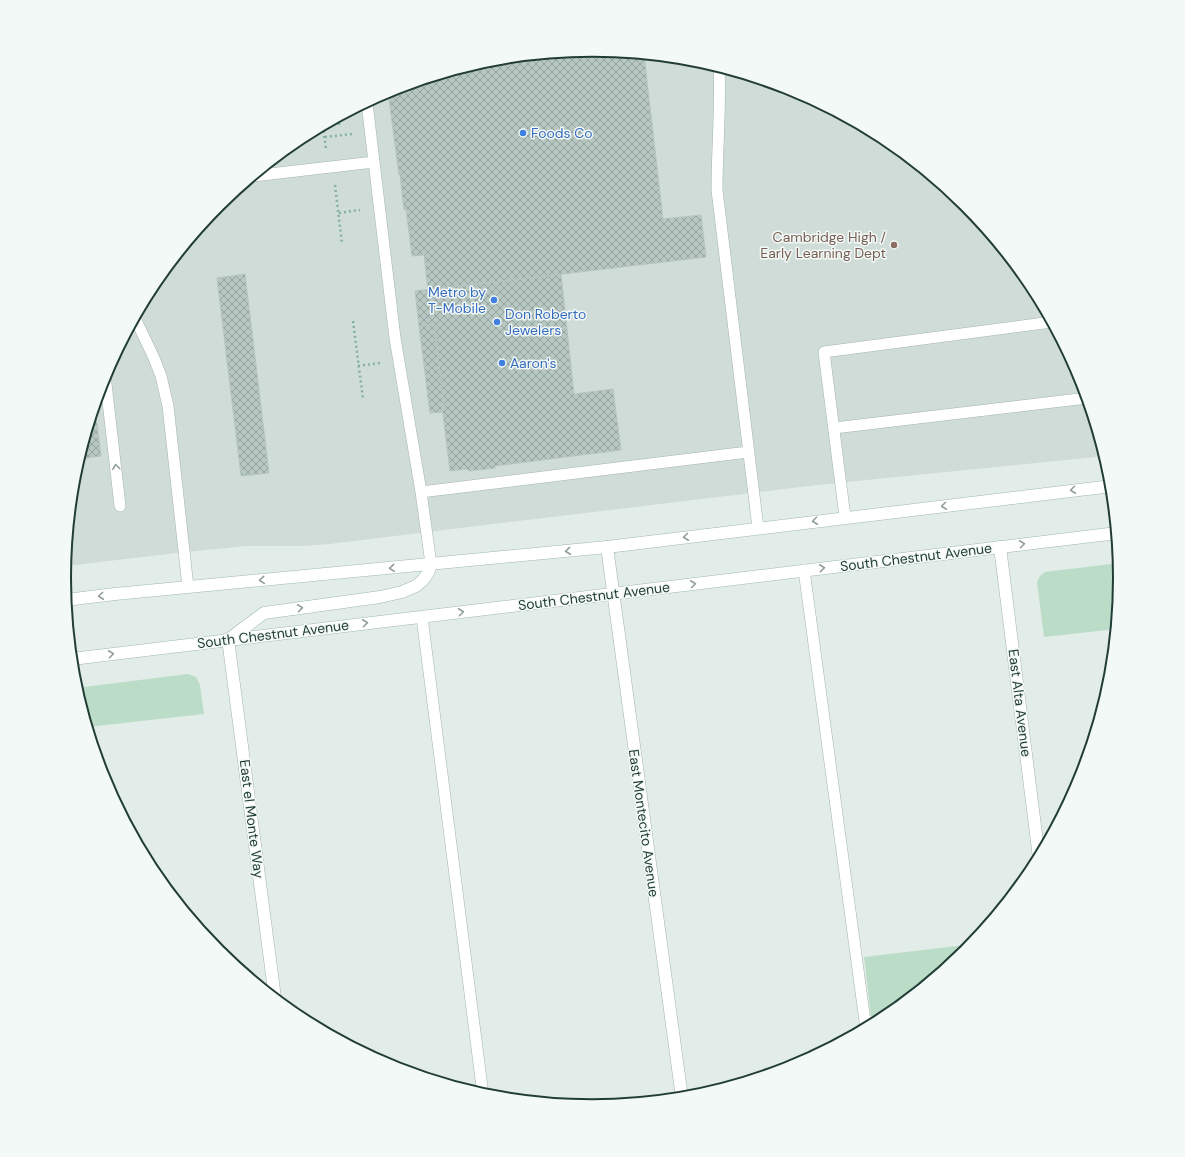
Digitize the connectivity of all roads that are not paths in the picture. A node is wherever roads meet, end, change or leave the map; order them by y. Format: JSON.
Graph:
{"nodes":[{"id":1,"x":719,"y":73,"type":"edge"},
{"id":2,"x":368,"y":108,"type":"edge"},
{"id":3,"x":374,"y":162,"type":"junction"},
{"id":4,"x":263,"y":175,"type":"edge"},
{"id":5,"x":1047,"y":323,"type":"edge"},
{"id":6,"x":138,"y":324,"type":"edge"},
{"id":7,"x":107,"y":390,"type":"edge"},
{"id":8,"x":1081,"y":399,"type":"edge"},
{"id":9,"x":834,"y":428,"type":"junction"},
{"id":10,"x":748,"y":452,"type":"junction"},
{"id":11,"x":1106,"y":487,"type":"edge"},
{"id":12,"x":421,"y":492,"type":"junction"},
{"id":13,"x":120,"y":506,"type":"dead end"},
{"id":14,"x":845,"y":518,"type":"junction"},
{"id":15,"x":758,"y":528,"type":"junction"},
{"id":16,"x":1112,"y":534,"type":"edge"},
{"id":17,"x":607,"y":547,"type":"junction"},
{"id":18,"x":1000,"y":547,"type":"junction"},
{"id":19,"x":431,"y":564,"type":"junction"},
{"id":20,"x":804,"y":570,"type":"junction"},
{"id":21,"x":188,"y":587,"type":"junction"},
{"id":22,"x":612,"y":594,"type":"junction"},
{"id":23,"x":72,"y":599,"type":"edge"},
{"id":24,"x":422,"y":617,"type":"junction"},
{"id":25,"x":228,"y":640,"type":"junction"},
{"id":26,"x":77,"y":658,"type":"edge"},
{"id":27,"x":1038,"y":849,"type":"edge"},
{"id":28,"x":274,"y":991,"type":"edge"},
{"id":29,"x":865,"y":1022,"type":"edge"},
{"id":30,"x":482,"y":1088,"type":"edge"},
{"id":31,"x":681,"y":1092,"type":"edge"}],
"edges":[{"from":1,"to":10,"type":"lane"},
{"from":2,"to":3,"type":"lane"},
{"from":3,"to":4,"type":"lane"},
{"from":3,"to":12,"type":"lane"},
{"from":5,"to":9,"type":"lane"},
{"from":6,"to":21,"type":"lane"},
{"from":13,"to":7,"type":"lane","one_way":true},
{"from":8,"to":9,"type":"lane"},
{"from":9,"to":14,"type":"lane"},
{"from":10,"to":12,"type":"lane"},
{"from":10,"to":15,"type":"lane"},
{"from":11,"to":14,"type":"main road","one_way":true},
{"from":12,"to":19,"type":"lane"},
{"from":14,"to":15,"type":"main road","one_way":true},
{"from":15,"to":17,"type":"main road","one_way":true},
{"from":18,"to":16,"type":"main road","name":"South Chestnut Avenue","one_way":true},
{"from":17,"to":19,"type":"main road","one_way":true},
{"from":17,"to":22,"type":"main road","name":"East Montecito Avenue"},
{"from":20,"to":18,"type":"main road","name":"South Chestnut Avenue","one_way":true},
{"from":18,"to":27,"type":"main road","name":"East Alta Avenue"},
{"from":19,"to":21,"type":"main road","one_way":true},
{"from":25,"to":19,"type":"main road","one_way":true},
{"from":22,"to":20,"type":"main road","name":"South Chestnut Avenue","one_way":true},
{"from":20,"to":29,"type":"lane"},
{"from":21,"to":23,"type":"main road","one_way":true},
{"from":24,"to":22,"type":"main road","name":"South Chestnut Avenue","one_way":true},
{"from":22,"to":31,"type":"main road","name":"East Montecito Avenue"},
{"from":25,"to":24,"type":"main road","name":"South Chestnut Avenue","one_way":true},
{"from":24,"to":30,"type":"lane"},
{"from":26,"to":25,"type":"main road","name":"South Chestnut Avenue","one_way":true},
{"from":25,"to":28,"type":"main road","name":"East el Monte Way"}]}
